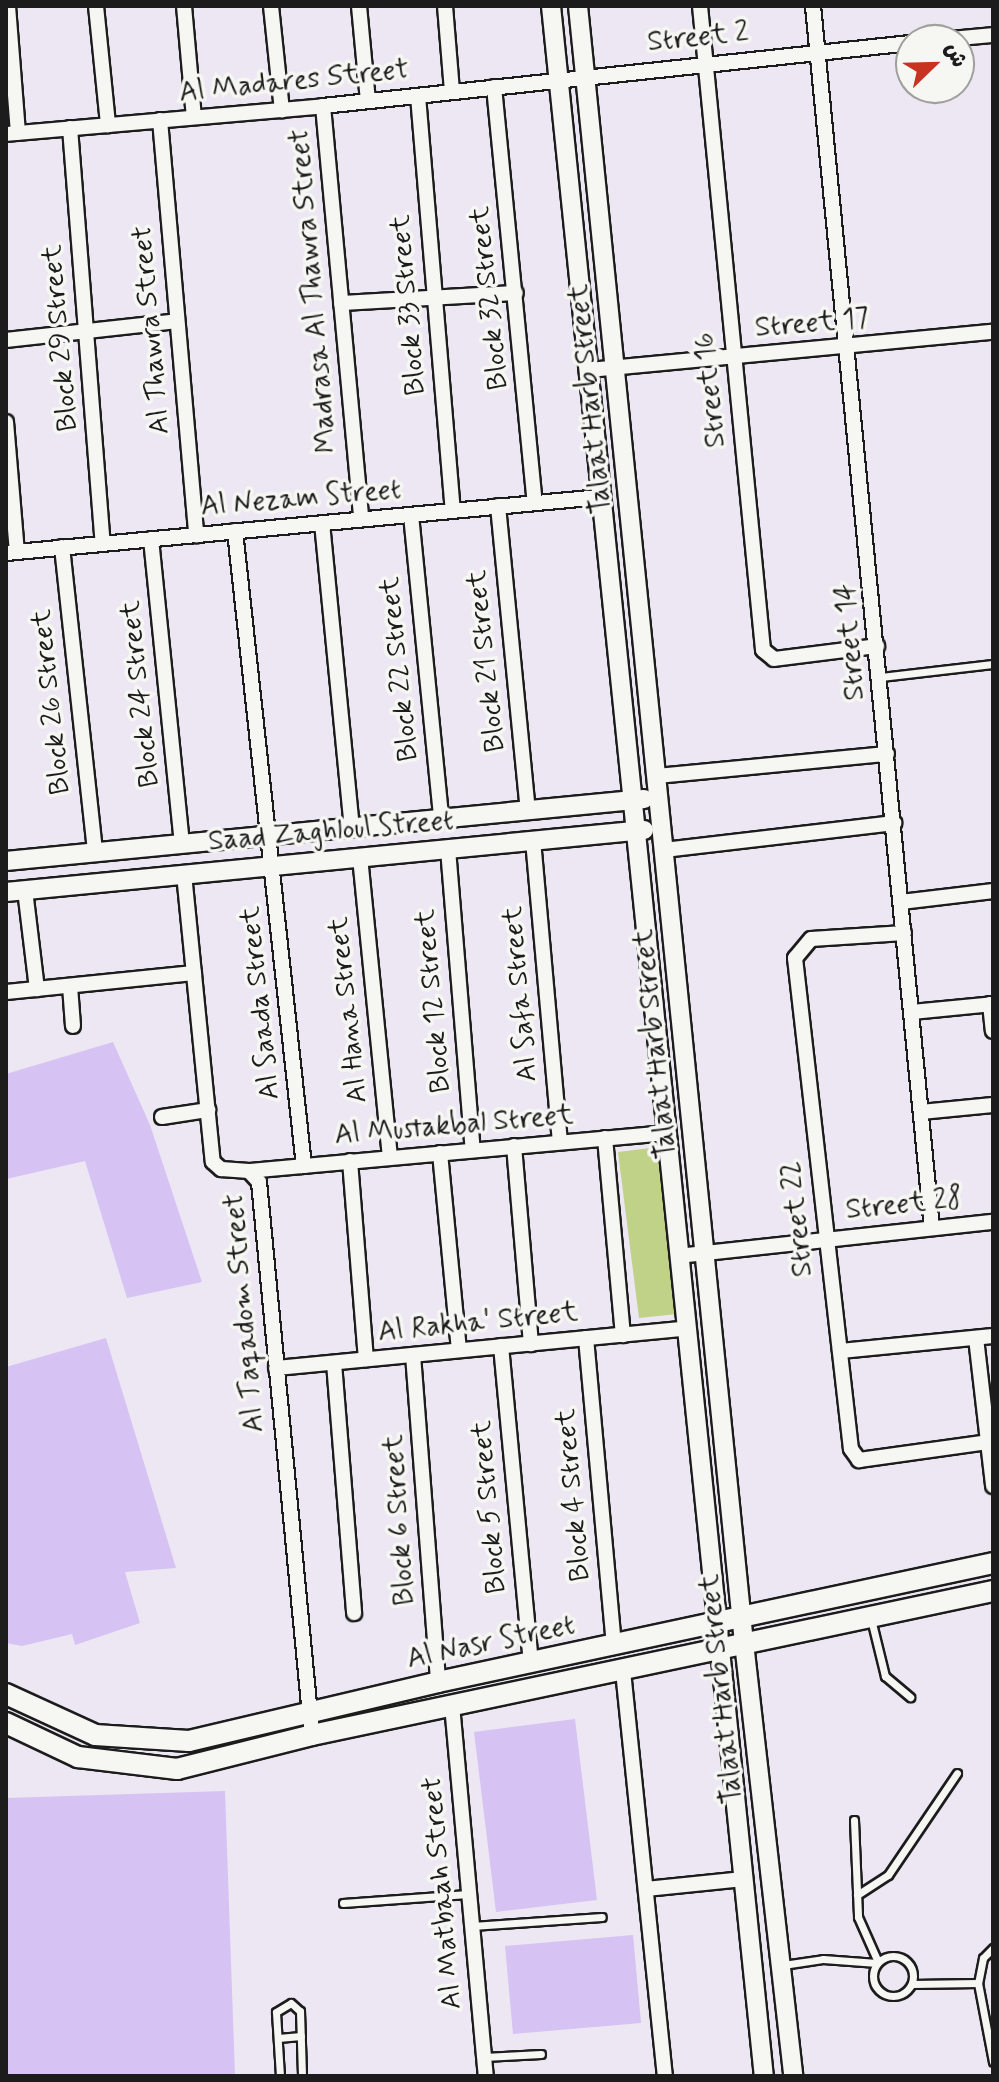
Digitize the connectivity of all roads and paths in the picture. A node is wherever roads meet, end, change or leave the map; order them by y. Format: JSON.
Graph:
{"nodes":[{"id":1,"x":8,"y":6,"type":"edge"},
{"id":2,"x":96,"y":6,"type":"edge"},
{"id":3,"x":184,"y":6,"type":"edge"},
{"id":4,"x":271,"y":6,"type":"edge"},
{"id":5,"x":359,"y":6,"type":"edge"},
{"id":6,"x":445,"y":6,"type":"edge"},
{"id":7,"x":551,"y":6,"type":"edge"},
{"id":8,"x":578,"y":6,"type":"edge"},
{"id":9,"x":700,"y":6,"type":"edge"},
{"id":10,"x":813,"y":6,"type":"edge"},
{"id":11,"x":895,"y":45,"type":"edge"},
{"id":12,"x":818,"y":52,"type":"junction"},
{"id":13,"x":705,"y":63,"type":"junction"},
{"id":14,"x":586,"y":76,"type":"junction"},
{"id":15,"x":558,"y":80,"type":"junction"},
{"id":16,"x":494,"y":87,"type":"junction"},
{"id":17,"x":452,"y":92,"type":"junction"},
{"id":18,"x":418,"y":96,"type":"junction"},
{"id":19,"x":368,"y":101,"type":"junction"},
{"id":20,"x":323,"y":106,"type":"junction"},
{"id":21,"x":282,"y":110,"type":"junction"},
{"id":22,"x":194,"y":117,"type":"junction"},
{"id":23,"x":160,"y":120,"type":"junction"},
{"id":24,"x":108,"y":125,"type":"junction"},
{"id":25,"x":70,"y":128,"type":"junction"},
{"id":26,"x":12,"y":133,"type":"edge"},
{"id":27,"x":516,"y":293,"type":"junction"},
{"id":28,"x":435,"y":298,"type":"junction"},
{"id":29,"x":341,"y":303,"type":"junction"},
{"id":30,"x":177,"y":321,"type":"junction"},
{"id":31,"x":86,"y":331,"type":"junction"},
{"id":32,"x":993,"y":332,"type":"edge"},
{"id":33,"x":6,"y":340,"type":"edge"},
{"id":34,"x":849,"y":347,"type":"junction"},
{"id":35,"x":734,"y":357,"type":"junction"},
{"id":36,"x":616,"y":367,"type":"junction"},
{"id":37,"x":588,"y":370,"type":"junction"},
{"id":38,"x":6,"y":422,"type":"edge"},
{"id":39,"x":601,"y":497,"type":"junction"},
{"id":40,"x":535,"y":503,"type":"junction"},
{"id":41,"x":498,"y":506,"type":"junction"},
{"id":42,"x":453,"y":511,"type":"junction"},
{"id":43,"x":411,"y":515,"type":"junction"},
{"id":44,"x":361,"y":519,"type":"junction"},
{"id":45,"x":322,"y":523,"type":"junction"},
{"id":46,"x":235,"y":531,"type":"junction"},
{"id":47,"x":196,"y":535,"type":"junction"},
{"id":48,"x":151,"y":539,"type":"junction"},
{"id":49,"x":103,"y":543,"type":"junction"},
{"id":50,"x":62,"y":547,"type":"junction"},
{"id":51,"x":12,"y":552,"type":"edge"},
{"id":52,"x":877,"y":646,"type":"junction"},
{"id":53,"x":993,"y":664,"type":"edge"},
{"id":54,"x":880,"y":677,"type":"junction"},
{"id":55,"x":887,"y":754,"type":"junction"},
{"id":56,"x":657,"y":776,"type":"junction"},
{"id":57,"x":659,"y":798,"type":"junction"},
{"id":58,"x":632,"y":800,"type":"junction"},
{"id":59,"x":528,"y":810,"type":"junction"},
{"id":60,"x":441,"y":818,"type":"junction"},
{"id":61,"x":894,"y":823,"type":"junction"},
{"id":62,"x":352,"y":827,"type":"junction"},
{"id":63,"x":662,"y":828,"type":"junction"},
{"id":64,"x":635,"y":831,"type":"junction"},
{"id":65,"x":267,"y":834,"type":"junction"},
{"id":66,"x":533,"y":840,"type":"junction"},
{"id":67,"x":182,"y":843,"type":"junction"},
{"id":68,"x":448,"y":849,"type":"junction"},
{"id":69,"x":664,"y":850,"type":"junction"},
{"id":70,"x":95,"y":851,"type":"junction"},
{"id":71,"x":360,"y":857,"type":"junction"},
{"id":72,"x":6,"y":859,"type":"edge"},
{"id":73,"x":273,"y":865,"type":"junction"},
{"id":74,"x":184,"y":874,"type":"junction"},
{"id":75,"x":16,"y":891,"type":"edge"},
{"id":76,"x":993,"y":891,"type":"edge"},
{"id":77,"x":901,"y":902,"type":"junction"},
{"id":78,"x":904,"y":933,"type":"junction"},
{"id":79,"x":194,"y":973,"type":"junction"},
{"id":80,"x":70,"y":986,"type":"junction"},
{"id":81,"x":37,"y":989,"type":"junction"},
{"id":82,"x":6,"y":992,"type":"edge"},
{"id":83,"x":992,"y":1004,"type":"edge"},
{"id":84,"x":912,"y":1012,"type":"junction"},
{"id":85,"x":73,"y":1026,"type":"dead end"},
{"id":86,"x":993,"y":1031,"type":"edge"},
{"id":87,"x":993,"y":1105,"type":"edge"},
{"id":88,"x":208,"y":1110,"type":"junction"},
{"id":89,"x":921,"y":1112,"type":"junction"},
{"id":90,"x":162,"y":1117,"type":"dead end"},
{"id":91,"x":665,"y":1133,"type":"junction"},
{"id":92,"x":605,"y":1138,"type":"junction"},
{"id":93,"x":560,"y":1142,"type":"junction"},
{"id":94,"x":514,"y":1146,"type":"junction"},
{"id":95,"x":473,"y":1150,"type":"junction"},
{"id":96,"x":440,"y":1153,"type":"junction"},
{"id":97,"x":390,"y":1157,"type":"junction"},
{"id":98,"x":350,"y":1161,"type":"junction"},
{"id":99,"x":304,"y":1166,"type":"junction"},
{"id":100,"x":249,"y":1171,"type":"junction"},
{"id":101,"x":993,"y":1222,"type":"edge"},
{"id":102,"x":932,"y":1228,"type":"junction"},
{"id":103,"x":827,"y":1240,"type":"junction"},
{"id":104,"x":706,"y":1253,"type":"junction"},
{"id":105,"x":678,"y":1256,"type":"junction"},
{"id":106,"x":684,"y":1329,"type":"junction"},
{"id":107,"x":623,"y":1335,"type":"junction"},
{"id":108,"x":993,"y":1336,"type":"edge"},
{"id":109,"x":586,"y":1338,"type":"junction"},
{"id":110,"x":976,"y":1338,"type":"junction"},
{"id":111,"x":531,"y":1344,"type":"junction"},
{"id":112,"x":501,"y":1346,"type":"junction"},
{"id":113,"x":459,"y":1350,"type":"junction"},
{"id":114,"x":840,"y":1351,"type":"junction"},
{"id":115,"x":413,"y":1355,"type":"junction"},
{"id":116,"x":366,"y":1359,"type":"junction"},
{"id":117,"x":334,"y":1363,"type":"junction"},
{"id":118,"x":276,"y":1368,"type":"junction"},
{"id":119,"x":988,"y":1442,"type":"junction"},
{"id":120,"x":993,"y":1486,"type":"edge"},
{"id":121,"x":993,"y":1563,"type":"edge"},
{"id":122,"x":993,"y":1591,"type":"edge"},
{"id":123,"x":354,"y":1613,"type":"dead end"},
{"id":124,"x":870,"y":1617,"type":"junction"},
{"id":125,"x":742,"y":1620,"type":"junction"},
{"id":126,"x":716,"y":1625,"type":"junction"},
{"id":127,"x":744,"y":1643,"type":"junction"},
{"id":128,"x":614,"y":1646,"type":"junction"},
{"id":129,"x":718,"y":1649,"type":"junction"},
{"id":130,"x":531,"y":1662,"type":"junction"},
{"id":131,"x":623,"y":1671,"type":"junction"},
{"id":132,"x":438,"y":1682,"type":"junction"},
{"id":133,"x":6,"y":1694,"type":"edge"},
{"id":134,"x":910,"y":1697,"type":"dead end"},
{"id":135,"x":452,"y":1705,"type":"junction"},
{"id":136,"x":309,"y":1711,"type":"junction"},
{"id":137,"x":6,"y":1723,"type":"edge"},
{"id":138,"x":312,"y":1735,"type":"junction"},
{"id":139,"x":957,"y":1773,"type":"dead end"},
{"id":140,"x":854,"y":1820,"type":"dead end"},
{"id":141,"x":743,"y":1879,"type":"junction"},
{"id":142,"x":646,"y":1889,"type":"junction"},
{"id":143,"x":468,"y":1894,"type":"junction"},
{"id":144,"x":857,"y":1895,"type":"junction"},
{"id":145,"x":343,"y":1903,"type":"dead end"},
{"id":146,"x":602,"y":1917,"type":"dead end"},
{"id":147,"x":470,"y":1926,"type":"junction"},
{"id":148,"x":993,"y":1948,"type":"edge"},
{"id":149,"x":877,"y":1962,"type":"junction"},
{"id":150,"x":781,"y":1965,"type":"junction"},
{"id":151,"x":978,"y":1983,"type":"junction"},
{"id":152,"x":912,"y":1984,"type":"junction"},
{"id":153,"x":301,"y":2036,"type":"junction"},
{"id":154,"x":278,"y":2038,"type":"junction"},
{"id":155,"x":541,"y":2054,"type":"dead end"},
{"id":156,"x":484,"y":2057,"type":"junction"},
{"id":157,"x":993,"y":2059,"type":"edge"},
{"id":158,"x":280,"y":2076,"type":"edge"},
{"id":159,"x":302,"y":2076,"type":"edge"},
{"id":160,"x":486,"y":2076,"type":"edge"},
{"id":161,"x":665,"y":2076,"type":"edge"},
{"id":162,"x":764,"y":2076,"type":"edge"},
{"id":163,"x":793,"y":2076,"type":"edge"}],
"edges":[{"from":1,"to":26,"type":"street"},
{"from":2,"to":24,"type":"street"},
{"from":3,"to":22,"type":"street"},
{"from":4,"to":21,"type":"street"},
{"from":5,"to":19,"type":"street"},
{"from":6,"to":17,"type":"street"},
{"from":7,"to":15,"type":"street","name":"Talaat Harb Street"},
{"from":8,"to":14,"type":"street","name":"Talaat Harb Street"},
{"from":9,"to":13,"type":"street","name":"Street 16"},
{"from":10,"to":12,"type":"street","name":"Street 14"},
{"from":11,"to":12,"type":"street","name":"Street 2"},
{"from":12,"to":13,"type":"street","name":"Street 2"},
{"from":12,"to":34,"type":"street","name":"Street 14"},
{"from":13,"to":14,"type":"street","name":"Street 2"},
{"from":13,"to":35,"type":"street","name":"Street 16"},
{"from":14,"to":15,"type":"street","name":"Al Madares Street"},
{"from":14,"to":36,"type":"street","name":"Talaat Harb Street"},
{"from":15,"to":16,"type":"street","name":"Al Madares Street"},
{"from":15,"to":37,"type":"street","name":"Talaat Harb Street"},
{"from":16,"to":17,"type":"street","name":"Al Madares Street"},
{"from":16,"to":27,"type":"street","name":"Block 32 Street"},
{"from":17,"to":18,"type":"street","name":"Al Madares Street"},
{"from":18,"to":19,"type":"street","name":"Al Madares Street"},
{"from":18,"to":28,"type":"street","name":"Block 33 Street"},
{"from":19,"to":20,"type":"street","name":"Al Madares Street"},
{"from":20,"to":21,"type":"street","name":"Al Madares Street"},
{"from":20,"to":29,"type":"street","name":"Madrasa Al Thawra Street"},
{"from":21,"to":22,"type":"street","name":"Al Madares Street"},
{"from":22,"to":23,"type":"street","name":"Al Madares Street"},
{"from":23,"to":24,"type":"street","name":"Al Madares Street"},
{"from":23,"to":30,"type":"street","name":"Al Thawra Street"},
{"from":24,"to":25,"type":"street","name":"Al Madares Street"},
{"from":25,"to":26,"type":"street","name":"Al Madares Street"},
{"from":25,"to":31,"type":"street","name":"Block 29 Street"},
{"from":27,"to":28,"type":"street"},
{"from":27,"to":40,"type":"street","name":"Block 32 Street"},
{"from":28,"to":29,"type":"street"},
{"from":28,"to":42,"type":"street","name":"Block 33 Street"},
{"from":29,"to":44,"type":"street","name":"Madrasa Al Thawra Street"},
{"from":30,"to":31,"type":"street"},
{"from":30,"to":47,"type":"street","name":"Al Thawra Street"},
{"from":31,"to":33,"type":"street"},
{"from":31,"to":49,"type":"street","name":"Block 29 Street"},
{"from":32,"to":34,"type":"street","name":"Street 17"},
{"from":34,"to":35,"type":"street","name":"Street 17"},
{"from":34,"to":52,"type":"street","name":"Street 14"},
{"from":35,"to":36,"type":"street","name":"Street 17"},
{"from":35,"to":52,"type":"street","name":"Street 16"},
{"from":36,"to":37,"type":"street","name":"Street 17"},
{"from":36,"to":56,"type":"street","name":"Talaat Harb Street"},
{"from":37,"to":39,"type":"street","name":"Talaat Harb Street"},
{"from":38,"to":51,"type":"street"},
{"from":39,"to":40,"type":"street","name":"Al Nezam Street"},
{"from":39,"to":58,"type":"street","name":"Talaat Harb Street"},
{"from":40,"to":41,"type":"street","name":"Al Nezam Street"},
{"from":41,"to":42,"type":"street","name":"Al Nezam Street"},
{"from":41,"to":59,"type":"street","name":"Block 21 Street"},
{"from":42,"to":43,"type":"street","name":"Al Nezam Street"},
{"from":43,"to":44,"type":"street","name":"Al Nezam Street"},
{"from":43,"to":60,"type":"street","name":"Block 22 Street"},
{"from":44,"to":45,"type":"street","name":"Al Nezam Street"},
{"from":45,"to":46,"type":"street","name":"Al Nezam Street"},
{"from":45,"to":62,"type":"street"},
{"from":46,"to":47,"type":"street","name":"Al Nezam Street"},
{"from":46,"to":65,"type":"street"},
{"from":47,"to":48,"type":"street","name":"Al Nezam Street"},
{"from":48,"to":49,"type":"street","name":"Al Nezam Street"},
{"from":48,"to":67,"type":"street","name":"Block 24 Street"},
{"from":49,"to":50,"type":"street","name":"Al Nezam Street"},
{"from":50,"to":51,"type":"street","name":"Al Nezam Street"},
{"from":50,"to":70,"type":"street","name":"Block 26 Street"},
{"from":52,"to":54,"type":"street","name":"Street 14"},
{"from":53,"to":54,"type":"lane"},
{"from":54,"to":55,"type":"street","name":"Street 14"},
{"from":55,"to":56,"type":"street"},
{"from":55,"to":61,"type":"street","name":"Street 14"},
{"from":56,"to":57,"type":"street","name":"Talaat Harb Street"},
{"from":57,"to":58,"type":"street","name":"Saad Zaghloul Street"},
{"from":57,"to":63,"type":"street","name":"Talaat Harb Street"},
{"from":58,"to":59,"type":"street","name":"Saad Zaghloul Street"},
{"from":58,"to":64,"type":"street","name":"Talaat Harb Street"},
{"from":59,"to":60,"type":"street","name":"Saad Zaghloul Street"},
{"from":60,"to":62,"type":"street","name":"Saad Zaghloul Street"},
{"from":61,"to":69,"type":"street"},
{"from":61,"to":77,"type":"street","name":"Street 14"},
{"from":62,"to":65,"type":"street","name":"Saad Zaghloul Street"},
{"from":63,"to":64,"type":"street","name":"Saad Zaghloul Street"},
{"from":63,"to":69,"type":"street","name":"Talaat Harb Street"},
{"from":64,"to":66,"type":"street","name":"Saad Zaghloul Street"},
{"from":64,"to":91,"type":"street","name":"Talaat Harb Street"},
{"from":65,"to":67,"type":"street","name":"Saad Zaghloul Street"},
{"from":65,"to":73,"type":"street","name":"Al Saada Street"},
{"from":66,"to":68,"type":"street","name":"Saad Zaghloul Street"},
{"from":66,"to":93,"type":"street","name":"Al Safa Street"},
{"from":67,"to":70,"type":"street","name":"Saad Zaghloul Street"},
{"from":68,"to":71,"type":"street","name":"Saad Zaghloul Street"},
{"from":68,"to":95,"type":"street","name":"Block 12 Street"},
{"from":69,"to":104,"type":"street","name":"Talaat Harb Street"},
{"from":70,"to":72,"type":"street","name":"Saad Zaghloul Street"},
{"from":71,"to":73,"type":"street","name":"Saad Zaghloul Street"},
{"from":71,"to":97,"type":"street","name":"Al Hana Street"},
{"from":73,"to":74,"type":"street","name":"Saad Zaghloul Street"},
{"from":73,"to":99,"type":"street","name":"Al Saada Street"},
{"from":74,"to":75,"type":"street","name":"Saad Zaghloul Street"},
{"from":74,"to":79,"type":"street","name":"Al Taqadom Street"},
{"from":75,"to":81,"type":"street"},
{"from":76,"to":77,"type":"street"},
{"from":77,"to":78,"type":"street","name":"Street 14"},
{"from":78,"to":84,"type":"street","name":"Street 14"},
{"from":78,"to":103,"type":"street","name":"Street 22"},
{"from":79,"to":80,"type":"street"},
{"from":79,"to":88,"type":"street","name":"Al Taqadom Street"},
{"from":80,"to":81,"type":"street"},
{"from":80,"to":85,"type":"street"},
{"from":81,"to":82,"type":"street"},
{"from":83,"to":84,"type":"street"},
{"from":83,"to":86,"type":"street"},
{"from":84,"to":89,"type":"street","name":"Street 14"},
{"from":87,"to":89,"type":"street"},
{"from":88,"to":90,"type":"street"},
{"from":88,"to":100,"type":"street","name":"Al Taqadom Street"},
{"from":89,"to":102,"type":"street","name":"Street 14"},
{"from":91,"to":92,"type":"street","name":"Al Mustakbal Street"},
{"from":91,"to":105,"type":"street","name":"Talaat Harb Street"},
{"from":92,"to":93,"type":"street","name":"Al Mustakbal Street"},
{"from":92,"to":107,"type":"street"},
{"from":93,"to":94,"type":"street","name":"Al Mustakbal Street"},
{"from":94,"to":95,"type":"street","name":"Al Mustakbal Street"},
{"from":94,"to":111,"type":"street"},
{"from":95,"to":96,"type":"street","name":"Al Mustakbal Street"},
{"from":96,"to":97,"type":"street","name":"Al Mustakbal Street"},
{"from":96,"to":113,"type":"street"},
{"from":97,"to":98,"type":"street","name":"Al Mustakbal Street"},
{"from":98,"to":99,"type":"street","name":"Al Mustakbal Street"},
{"from":98,"to":116,"type":"street"},
{"from":99,"to":100,"type":"street","name":"Al Mustakbal Street"},
{"from":100,"to":118,"type":"street","name":"Al Taqadom Street"},
{"from":101,"to":102,"type":"street","name":"Street 28"},
{"from":102,"to":103,"type":"street","name":"Street 28"},
{"from":103,"to":104,"type":"street","name":"Street 28"},
{"from":103,"to":114,"type":"street","name":"Street 22"},
{"from":104,"to":105,"type":"street","name":"Street 28"},
{"from":104,"to":125,"type":"street","name":"Talaat Harb Street"},
{"from":105,"to":106,"type":"street","name":"Talaat Harb Street"},
{"from":106,"to":107,"type":"street","name":"Al Rakha' Street"},
{"from":106,"to":126,"type":"street","name":"Talaat Harb Street"},
{"from":107,"to":109,"type":"street","name":"Al Rakha' Street"},
{"from":108,"to":110,"type":"street"},
{"from":109,"to":111,"type":"street","name":"Al Rakha' Street"},
{"from":109,"to":128,"type":"street","name":"Block 4 Street"},
{"from":110,"to":114,"type":"street"},
{"from":110,"to":119,"type":"street"},
{"from":111,"to":112,"type":"street","name":"Al Rakha' Street"},
{"from":112,"to":113,"type":"street","name":"Al Rakha' Street"},
{"from":112,"to":130,"type":"street","name":"Block 5 Street"},
{"from":113,"to":115,"type":"street","name":"Al Rakha' Street"},
{"from":114,"to":119,"type":"street","name":"Street 22"},
{"from":115,"to":116,"type":"street","name":"Al Rakha' Street"},
{"from":115,"to":132,"type":"street","name":"Block 6 Street"},
{"from":116,"to":117,"type":"street","name":"Al Rakha' Street"},
{"from":117,"to":118,"type":"street","name":"Al Rakha' Street"},
{"from":117,"to":123,"type":"street"},
{"from":118,"to":136,"type":"street","name":"Al Taqadom Street"},
{"from":119,"to":120,"type":"street"},
{"from":121,"to":125,"type":"main road","name":"Al Nasr Street"},
{"from":122,"to":124,"type":"main road","name":"Al Nasr Street"},
{"from":124,"to":127,"type":"main road","name":"Al Nasr Street"},
{"from":124,"to":134,"type":"lane"},
{"from":125,"to":126,"type":"main road","name":"Al Nasr Street"},
{"from":125,"to":127,"type":"street","name":"Talaat Harb Street"},
{"from":126,"to":128,"type":"main road","name":"Al Nasr Street"},
{"from":126,"to":129,"type":"street","name":"Talaat Harb Street"},
{"from":127,"to":129,"type":"main road","name":"Al Nasr Street"},
{"from":127,"to":150,"type":"street","name":"Talaat Harb Street"},
{"from":128,"to":130,"type":"main road","name":"Al Nasr Street"},
{"from":129,"to":131,"type":"main road","name":"Al Nasr Street"},
{"from":129,"to":141,"type":"street","name":"Talaat Harb Street"},
{"from":130,"to":132,"type":"main road","name":"Al Nasr Street"},
{"from":131,"to":135,"type":"main road","name":"Al Nasr Street"},
{"from":131,"to":142,"type":"street"},
{"from":132,"to":136,"type":"main road","name":"Al Nasr Street"},
{"from":133,"to":136,"type":"main road","name":"Al Nasr Street"},
{"from":135,"to":138,"type":"main road","name":"Al Nasr Street"},
{"from":135,"to":143,"type":"street","name":"Al Matbaah Street"},
{"from":136,"to":138,"type":"street","name":"Al Taqadom Street"},
{"from":137,"to":138,"type":"main road","name":"Al Nasr Street"},
{"from":139,"to":144,"type":"lane"},
{"from":140,"to":144,"type":"lane"},
{"from":141,"to":142,"type":"street"},
{"from":141,"to":162,"type":"street","name":"Talaat Harb Street"},
{"from":142,"to":161,"type":"street"},
{"from":143,"to":145,"type":"lane"},
{"from":143,"to":147,"type":"street","name":"Al Matbaah Street"},
{"from":144,"to":149,"type":"lane"},
{"from":146,"to":147,"type":"lane"},
{"from":147,"to":156,"type":"street","name":"Al Matbaah Street"},
{"from":148,"to":151,"type":"lane"},
{"from":149,"to":150,"type":"lane"},
{"from":149,"to":152,"type":"lane"},
{"from":149,"to":152,"type":"lane"},
{"from":150,"to":163,"type":"street","name":"Talaat Harb Street"},
{"from":151,"to":152,"type":"lane"},
{"from":151,"to":157,"type":"lane"},
{"from":153,"to":154,"type":"lane"},
{"from":153,"to":154,"type":"lane"},
{"from":153,"to":159,"type":"lane"},
{"from":154,"to":158,"type":"lane"},
{"from":155,"to":156,"type":"lane"},
{"from":156,"to":160,"type":"street","name":"Al Matbaah Street"}]}
